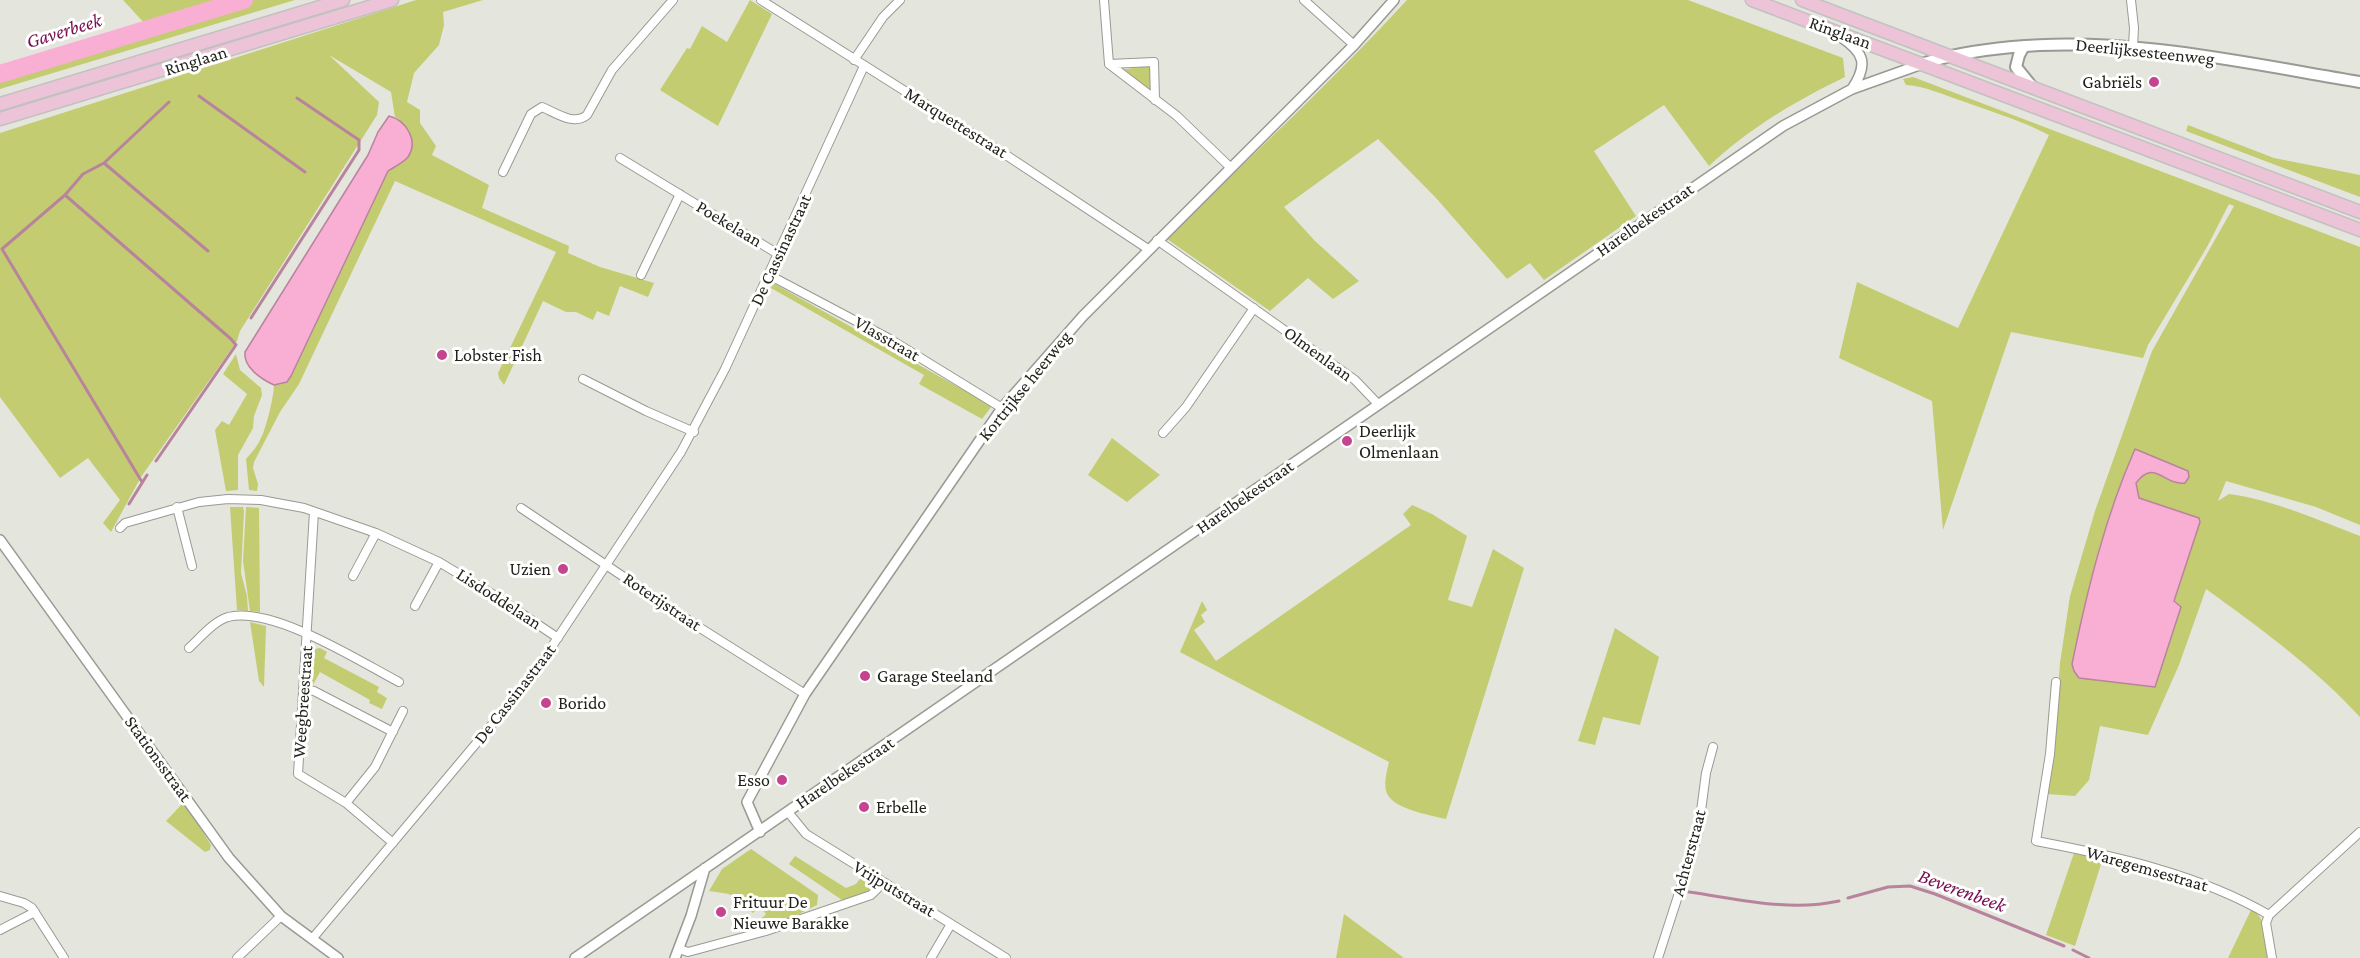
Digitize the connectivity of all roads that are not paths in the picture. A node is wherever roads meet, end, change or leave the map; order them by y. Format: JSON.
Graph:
{"nodes":[{"id":1,"x":343,"y":0,"type":"edge"},
{"id":2,"x":392,"y":0,"type":"edge"},
{"id":3,"x":673,"y":0,"type":"edge"},
{"id":4,"x":761,"y":0,"type":"edge"},
{"id":5,"x":900,"y":0,"type":"edge"},
{"id":6,"x":1104,"y":0,"type":"edge"},
{"id":7,"x":1304,"y":0,"type":"edge"},
{"id":8,"x":1394,"y":0,"type":"edge"},
{"id":9,"x":1752,"y":0,"type":"edge"},
{"id":10,"x":1802,"y":0,"type":"edge"},
{"id":11,"x":2131,"y":0,"type":"edge"},
{"id":12,"x":1831,"y":31,"type":"junction"},
{"id":13,"x":1354,"y":45,"type":"junction"},
{"id":14,"x":2024,"y":46,"type":"junction"},
{"id":15,"x":2133,"y":46,"type":"junction"},
{"id":16,"x":1950,"y":56,"type":"junction"},
{"id":17,"x":854,"y":60,"type":"junction"},
{"id":18,"x":1928,"y":60,"type":"junction"},
{"id":19,"x":1109,"y":64,"type":"junction"},
{"id":20,"x":864,"y":66,"type":"junction"},
{"id":21,"x":2360,"y":82,"type":"edge"},
{"id":22,"x":2034,"y":88,"type":"junction"},
{"id":23,"x":1852,"y":89,"type":"junction"},
{"id":24,"x":1155,"y":100,"type":"junction"},
{"id":25,"x":0,"y":104,"type":"edge"},
{"id":26,"x":0,"y":119,"type":"edge"},
{"id":27,"x":620,"y":158,"type":"dead end"},
{"id":28,"x":1231,"y":168,"type":"junction"},
{"id":29,"x":503,"y":172,"type":"dead end"},
{"id":30,"x":680,"y":194,"type":"junction"},
{"id":31,"x":2360,"y":212,"type":"edge"},
{"id":32,"x":2360,"y":231,"type":"edge"},
{"id":33,"x":1157,"y":240,"type":"junction"},
{"id":34,"x":1148,"y":249,"type":"junction"},
{"id":35,"x":778,"y":254,"type":"junction"},
{"id":36,"x":641,"y":275,"type":"dead end"},
{"id":37,"x":768,"y":275,"type":"junction"},
{"id":38,"x":1254,"y":308,"type":"junction"},
{"id":39,"x":583,"y":379,"type":"dead end"},
{"id":40,"x":1378,"y":404,"type":"junction"},
{"id":41,"x":1002,"y":408,"type":"junction"},
{"id":42,"x":694,"y":432,"type":"junction"},
{"id":43,"x":1163,"y":433,"type":"dead end"},
{"id":44,"x":177,"y":507,"type":"junction"},
{"id":45,"x":521,"y":508,"type":"dead end"},
{"id":46,"x":314,"y":512,"type":"junction"},
{"id":47,"x":120,"y":528,"type":"dead end"},
{"id":48,"x":376,"y":533,"type":"junction"},
{"id":49,"x":0,"y":540,"type":"edge"},
{"id":50,"x":439,"y":562,"type":"junction"},
{"id":51,"x":606,"y":565,"type":"junction"},
{"id":52,"x":192,"y":566,"type":"dead end"},
{"id":53,"x":353,"y":576,"type":"dead end"},
{"id":54,"x":415,"y":606,"type":"dead end"},
{"id":55,"x":307,"y":635,"type":"junction"},
{"id":56,"x":558,"y":638,"type":"junction"},
{"id":57,"x":189,"y":648,"type":"dead end"},
{"id":58,"x":399,"y":682,"type":"dead end"},
{"id":59,"x":2056,"y":682,"type":"dead end"},
{"id":60,"x":303,"y":689,"type":"junction"},
{"id":61,"x":805,"y":694,"type":"junction"},
{"id":62,"x":403,"y":711,"type":"dead end"},
{"id":63,"x":393,"y":732,"type":"junction"},
{"id":64,"x":1713,"y":747,"type":"dead end"},
{"id":65,"x":346,"y":802,"type":"junction"},
{"id":66,"x":788,"y":812,"type":"junction"},
{"id":67,"x":760,"y":832,"type":"junction"},
{"id":68,"x":2360,"y":832,"type":"edge"},
{"id":69,"x":393,"y":843,"type":"junction"},
{"id":70,"x":705,"y":868,"type":"junction"},
{"id":71,"x":883,"y":883,"type":"junction"},
{"id":72,"x":0,"y":896,"type":"edge"},
{"id":73,"x":35,"y":912,"type":"junction"},
{"id":74,"x":2269,"y":915,"type":"junction"},
{"id":75,"x":280,"y":916,"type":"junction"},
{"id":76,"x":951,"y":924,"type":"junction"},
{"id":77,"x":0,"y":930,"type":"edge"},
{"id":78,"x":312,"y":939,"type":"junction"},
{"id":79,"x":677,"y":954,"type":"edge"},
{"id":80,"x":64,"y":958,"type":"edge"},
{"id":81,"x":237,"y":958,"type":"edge"},
{"id":82,"x":338,"y":958,"type":"edge"},
{"id":83,"x":574,"y":958,"type":"edge"},
{"id":84,"x":931,"y":958,"type":"edge"},
{"id":85,"x":1006,"y":958,"type":"edge"},
{"id":86,"x":1658,"y":958,"type":"edge"},
{"id":87,"x":2272,"y":958,"type":"edge"}],
"edges":[{"from":1,"to":25,"type":"main road","name":"Ringlaan"},
{"from":2,"to":26,"type":"main road","name":"Ringlaan"},
{"from":3,"to":29,"type":"street"},
{"from":4,"to":17,"type":"street","name":"Marquettestraat"},
{"from":5,"to":17,"type":"street"},
{"from":6,"to":19,"type":"street"},
{"from":7,"to":13,"type":"street"},
{"from":8,"to":13,"type":"street","name":"Kortrijkse heerweg"},
{"from":9,"to":12,"type":"main road","name":"Ringlaan"},
{"from":10,"to":18,"type":"main road","name":"Ringlaan"},
{"from":11,"to":15,"type":"street"},
{"from":12,"to":18,"type":"main road","name":"Ringlaan"},
{"from":12,"to":23,"type":"street"},
{"from":13,"to":28,"type":"street","name":"Kortrijkse heerweg"},
{"from":14,"to":15,"type":"main road","name":"Deerlijksesteenweg"},
{"from":14,"to":16,"type":"main road","name":"Deerlijksesteenweg"},
{"from":14,"to":22,"type":"main road"},
{"from":15,"to":21,"type":"main road","name":"Deerlijksesteenweg"},
{"from":16,"to":18,"type":"main road"},
{"from":16,"to":22,"type":"main road"},
{"from":17,"to":20,"type":"street","name":"Marquettestraat"},
{"from":18,"to":23,"type":"street","name":"Harelbekestraat"},
{"from":18,"to":32,"type":"main road"},
{"from":19,"to":24,"type":"street"},
{"from":19,"to":24,"type":"street"},
{"from":20,"to":34,"type":"street","name":"Marquettestraat"},
{"from":20,"to":35,"type":"street","name":"De Cassinastraat"},
{"from":22,"to":31,"type":"main road"},
{"from":23,"to":40,"type":"street","name":"Harelbekestraat"},
{"from":24,"to":28,"type":"street"},
{"from":27,"to":30,"type":"street","name":"Poekelaan"},
{"from":28,"to":33,"type":"street","name":"Kortrijkse heerweg"},
{"from":30,"to":35,"type":"street","name":"Poekelaan"},
{"from":30,"to":36,"type":"street","name":"Poekelaan"},
{"from":33,"to":34,"type":"street","name":"Kortrijkse heerweg"},
{"from":33,"to":38,"type":"street","name":"Olmenlaan"},
{"from":34,"to":41,"type":"street","name":"Kortrijkse heerweg"},
{"from":35,"to":37,"type":"street","name":"De Cassinastraat"},
{"from":37,"to":41,"type":"street","name":"Vlasstraat"},
{"from":37,"to":42,"type":"street","name":"De Cassinastraat"},
{"from":38,"to":40,"type":"street","name":"Olmenlaan"},
{"from":38,"to":43,"type":"street"},
{"from":39,"to":42,"type":"street"},
{"from":40,"to":66,"type":"street","name":"Harelbekestraat"},
{"from":41,"to":61,"type":"street","name":"Kortrijkse heerweg"},
{"from":42,"to":51,"type":"street","name":"De Cassinastraat"},
{"from":44,"to":46,"type":"street","name":"Lisdoddelaan"},
{"from":44,"to":47,"type":"street","name":"Lisdoddelaan"},
{"from":44,"to":52,"type":"street"},
{"from":45,"to":51,"type":"street","name":"Roterijstraat"},
{"from":46,"to":48,"type":"street","name":"Lisdoddelaan"},
{"from":46,"to":55,"type":"street","name":"Weegbreestraat"},
{"from":48,"to":50,"type":"street","name":"Lisdoddelaan"},
{"from":48,"to":53,"type":"street"},
{"from":49,"to":75,"type":"street","name":"Stationsstraat"},
{"from":50,"to":54,"type":"street","name":"Lisdoddelaan"},
{"from":50,"to":56,"type":"street","name":"Lisdoddelaan"},
{"from":51,"to":56,"type":"street","name":"De Cassinastraat"},
{"from":51,"to":61,"type":"street","name":"Roterijstraat"},
{"from":55,"to":57,"type":"street"},
{"from":55,"to":58,"type":"street"},
{"from":55,"to":60,"type":"street","name":"Weegbreestraat"},
{"from":56,"to":69,"type":"street","name":"De Cassinastraat"},
{"from":59,"to":74,"type":"street","name":"Waregemsestraat"},
{"from":60,"to":63,"type":"street"},
{"from":60,"to":65,"type":"street","name":"Weegbreestraat"},
{"from":61,"to":67,"type":"street","name":"Kortrijkse heerweg"},
{"from":62,"to":63,"type":"street"},
{"from":63,"to":65,"type":"street"},
{"from":64,"to":86,"type":"street","name":"Achterstraat"},
{"from":65,"to":69,"type":"street","name":"Weegbreestraat"},
{"from":66,"to":67,"type":"street","name":"Harelbekestraat"},
{"from":66,"to":71,"type":"street","name":"Vrijputstraat"},
{"from":67,"to":70,"type":"street","name":"Harelbekestraat"},
{"from":68,"to":74,"type":"street"},
{"from":69,"to":78,"type":"street","name":"De Cassinastraat"},
{"from":70,"to":79,"type":"street"},
{"from":70,"to":83,"type":"street","name":"Harelbekestraat"},
{"from":71,"to":76,"type":"street","name":"Vrijputstraat"},
{"from":71,"to":79,"type":"street"},
{"from":72,"to":73,"type":"street"},
{"from":73,"to":77,"type":"street"},
{"from":73,"to":80,"type":"street"},
{"from":74,"to":87,"type":"street"},
{"from":75,"to":78,"type":"street","name":"Stationsstraat"},
{"from":75,"to":81,"type":"street"},
{"from":76,"to":84,"type":"street"},
{"from":76,"to":85,"type":"street","name":"Vrijputstraat"},
{"from":78,"to":82,"type":"street","name":"Stationsstraat"}]}
